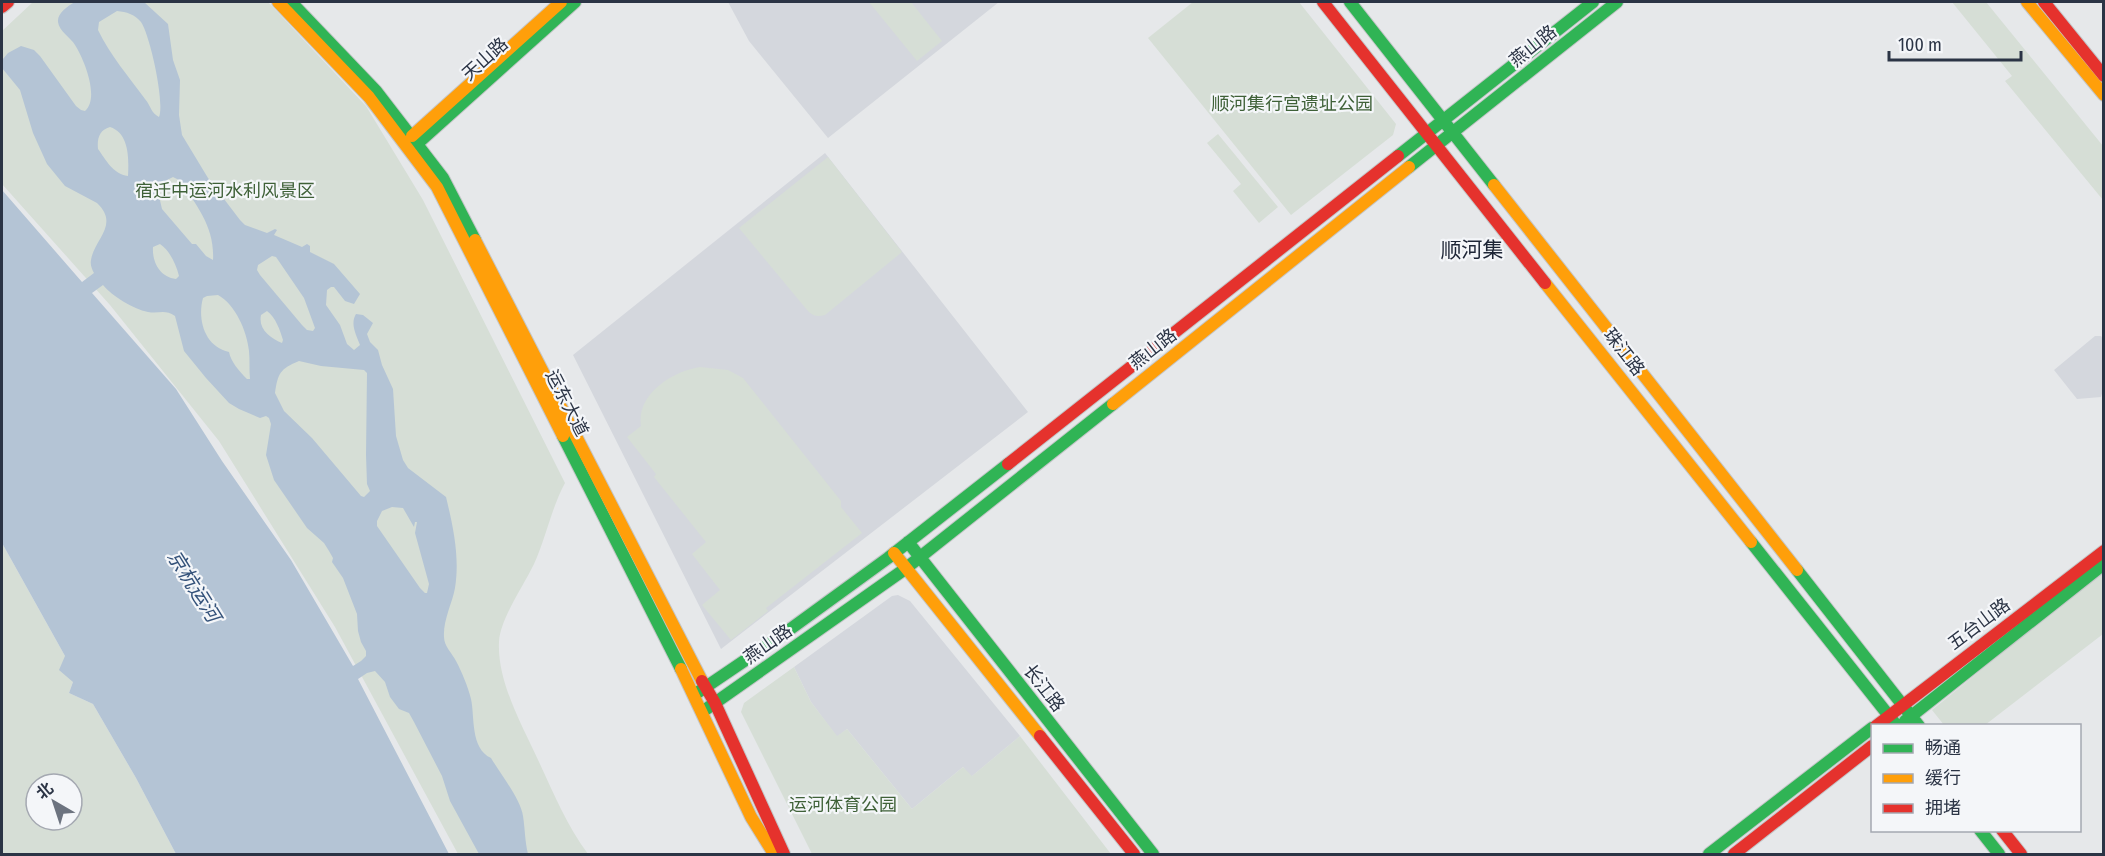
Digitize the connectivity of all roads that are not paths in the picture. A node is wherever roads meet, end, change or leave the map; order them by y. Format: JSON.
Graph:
{"nodes":[{"id":1,"x":8,"y":2,"type":"edge"},
{"id":2,"x":278,"y":2,"type":"edge"},
{"id":3,"x":291,"y":2,"type":"edge"},
{"id":4,"x":561,"y":2,"type":"edge"},
{"id":5,"x":575,"y":2,"type":"edge"},
{"id":6,"x":1323,"y":2,"type":"edge"},
{"id":7,"x":1350,"y":2,"type":"edge"},
{"id":8,"x":1593,"y":2,"type":"edge"},
{"id":9,"x":1617,"y":2,"type":"edge"},
{"id":10,"x":2027,"y":2,"type":"edge"},
{"id":11,"x":2044,"y":2,"type":"edge"},
{"id":12,"x":2,"y":7,"type":"edge"},
{"id":13,"x":2103,"y":76,"type":"edge"},
{"id":14,"x":2103,"y":95,"type":"edge"},
{"id":15,"x":1444,"y":120,"type":"junction"},
{"id":16,"x":1427,"y":133,"type":"junction"},
{"id":17,"x":1454,"y":133,"type":"junction"},
{"id":18,"x":415,"y":140,"type":"junction"},
{"id":19,"x":1438,"y":146,"type":"junction"},
{"id":20,"x":908,"y":542,"type":"junction"},
{"id":21,"x":2103,"y":551,"type":"edge"},
{"id":22,"x":894,"y":554,"type":"junction"},
{"id":23,"x":919,"y":557,"type":"junction"},
{"id":24,"x":2103,"y":564,"type":"edge"},
{"id":25,"x":905,"y":569,"type":"junction"},
{"id":26,"x":705,"y":688,"type":"junction"},
{"id":27,"x":693,"y":695,"type":"junction"},
{"id":28,"x":715,"y":703,"type":"junction"},
{"id":29,"x":1902,"y":705,"type":"junction"},
{"id":30,"x":702,"y":712,"type":"junction"},
{"id":31,"x":1915,"y":721,"type":"edge"},
{"id":32,"x":1895,"y":722,"type":"edge"},
{"id":33,"x":1871,"y":729,"type":"edge"},
{"id":34,"x":1871,"y":747,"type":"edge"},
{"id":35,"x":1981,"y":832,"type":"edge"},
{"id":36,"x":2003,"y":832,"type":"edge"},
{"id":37,"x":774,"y":855,"type":"edge"},
{"id":38,"x":784,"y":855,"type":"edge"},
{"id":39,"x":1134,"y":855,"type":"edge"},
{"id":40,"x":1153,"y":855,"type":"edge"},
{"id":41,"x":1710,"y":855,"type":"edge"},
{"id":42,"x":1734,"y":855,"type":"edge"},
{"id":43,"x":1999,"y":855,"type":"edge"},
{"id":44,"x":2021,"y":855,"type":"edge"}],
"edges":[{"from":1,"to":12,"type":"street"},
{"from":2,"to":27,"type":"street","name":"运东大道"},
{"from":3,"to":18,"type":"street","name":"运东大道"},
{"from":4,"to":18,"type":"street","name":"天山路"},
{"from":5,"to":18,"type":"street","name":"天山路"},
{"from":6,"to":16,"type":"street","name":"珠江路"},
{"from":7,"to":15,"type":"street","name":"珠江路"},
{"from":8,"to":15,"type":"street","name":"燕山路"},
{"from":9,"to":17,"type":"street","name":"燕山路"},
{"from":10,"to":14,"type":"street"},
{"from":11,"to":13,"type":"street"},
{"from":15,"to":16,"type":"street","name":"燕山路"},
{"from":15,"to":17,"type":"street","name":"珠江路"},
{"from":16,"to":19,"type":"street","name":"珠江路"},
{"from":16,"to":20,"type":"street","name":"燕山路"},
{"from":17,"to":19,"type":"street","name":"燕山路"},
{"from":17,"to":29,"type":"street","name":"珠江路"},
{"from":18,"to":26,"type":"street","name":"运东大道"},
{"from":19,"to":23,"type":"street","name":"燕山路"},
{"from":19,"to":32,"type":"street","name":"珠江路"},
{"from":20,"to":22,"type":"street","name":"燕山路"},
{"from":20,"to":23,"type":"street","name":"长江路"},
{"from":21,"to":29,"type":"street","name":"五台山路"},
{"from":22,"to":25,"type":"street","name":"长江路"},
{"from":22,"to":26,"type":"street","name":"燕山路"},
{"from":23,"to":25,"type":"street","name":"燕山路"},
{"from":23,"to":40,"type":"street","name":"长江路"},
{"from":24,"to":31,"type":"street","name":"五台山路"},
{"from":25,"to":28,"type":"street","name":"燕山路"},
{"from":25,"to":39,"type":"street","name":"长江路"},
{"from":26,"to":27,"type":"street","name":"燕山路"},
{"from":26,"to":28,"type":"street","name":"运东大道"},
{"from":27,"to":30,"type":"street","name":"运东大道"},
{"from":28,"to":30,"type":"street","name":"燕山路"},
{"from":28,"to":38,"type":"street","name":"运东大道"},
{"from":29,"to":31,"type":"street","name":"珠江路"},
{"from":29,"to":32,"type":"street","name":"五台山路"},
{"from":30,"to":37,"type":"street","name":"运东大道"},
{"from":31,"to":32,"type":"street","name":"五台山路"},
{"from":33,"to":41,"type":"street","name":"五台山路"},
{"from":34,"to":42,"type":"street"},
{"from":35,"to":43,"type":"street"},
{"from":36,"to":44,"type":"street"}]}
